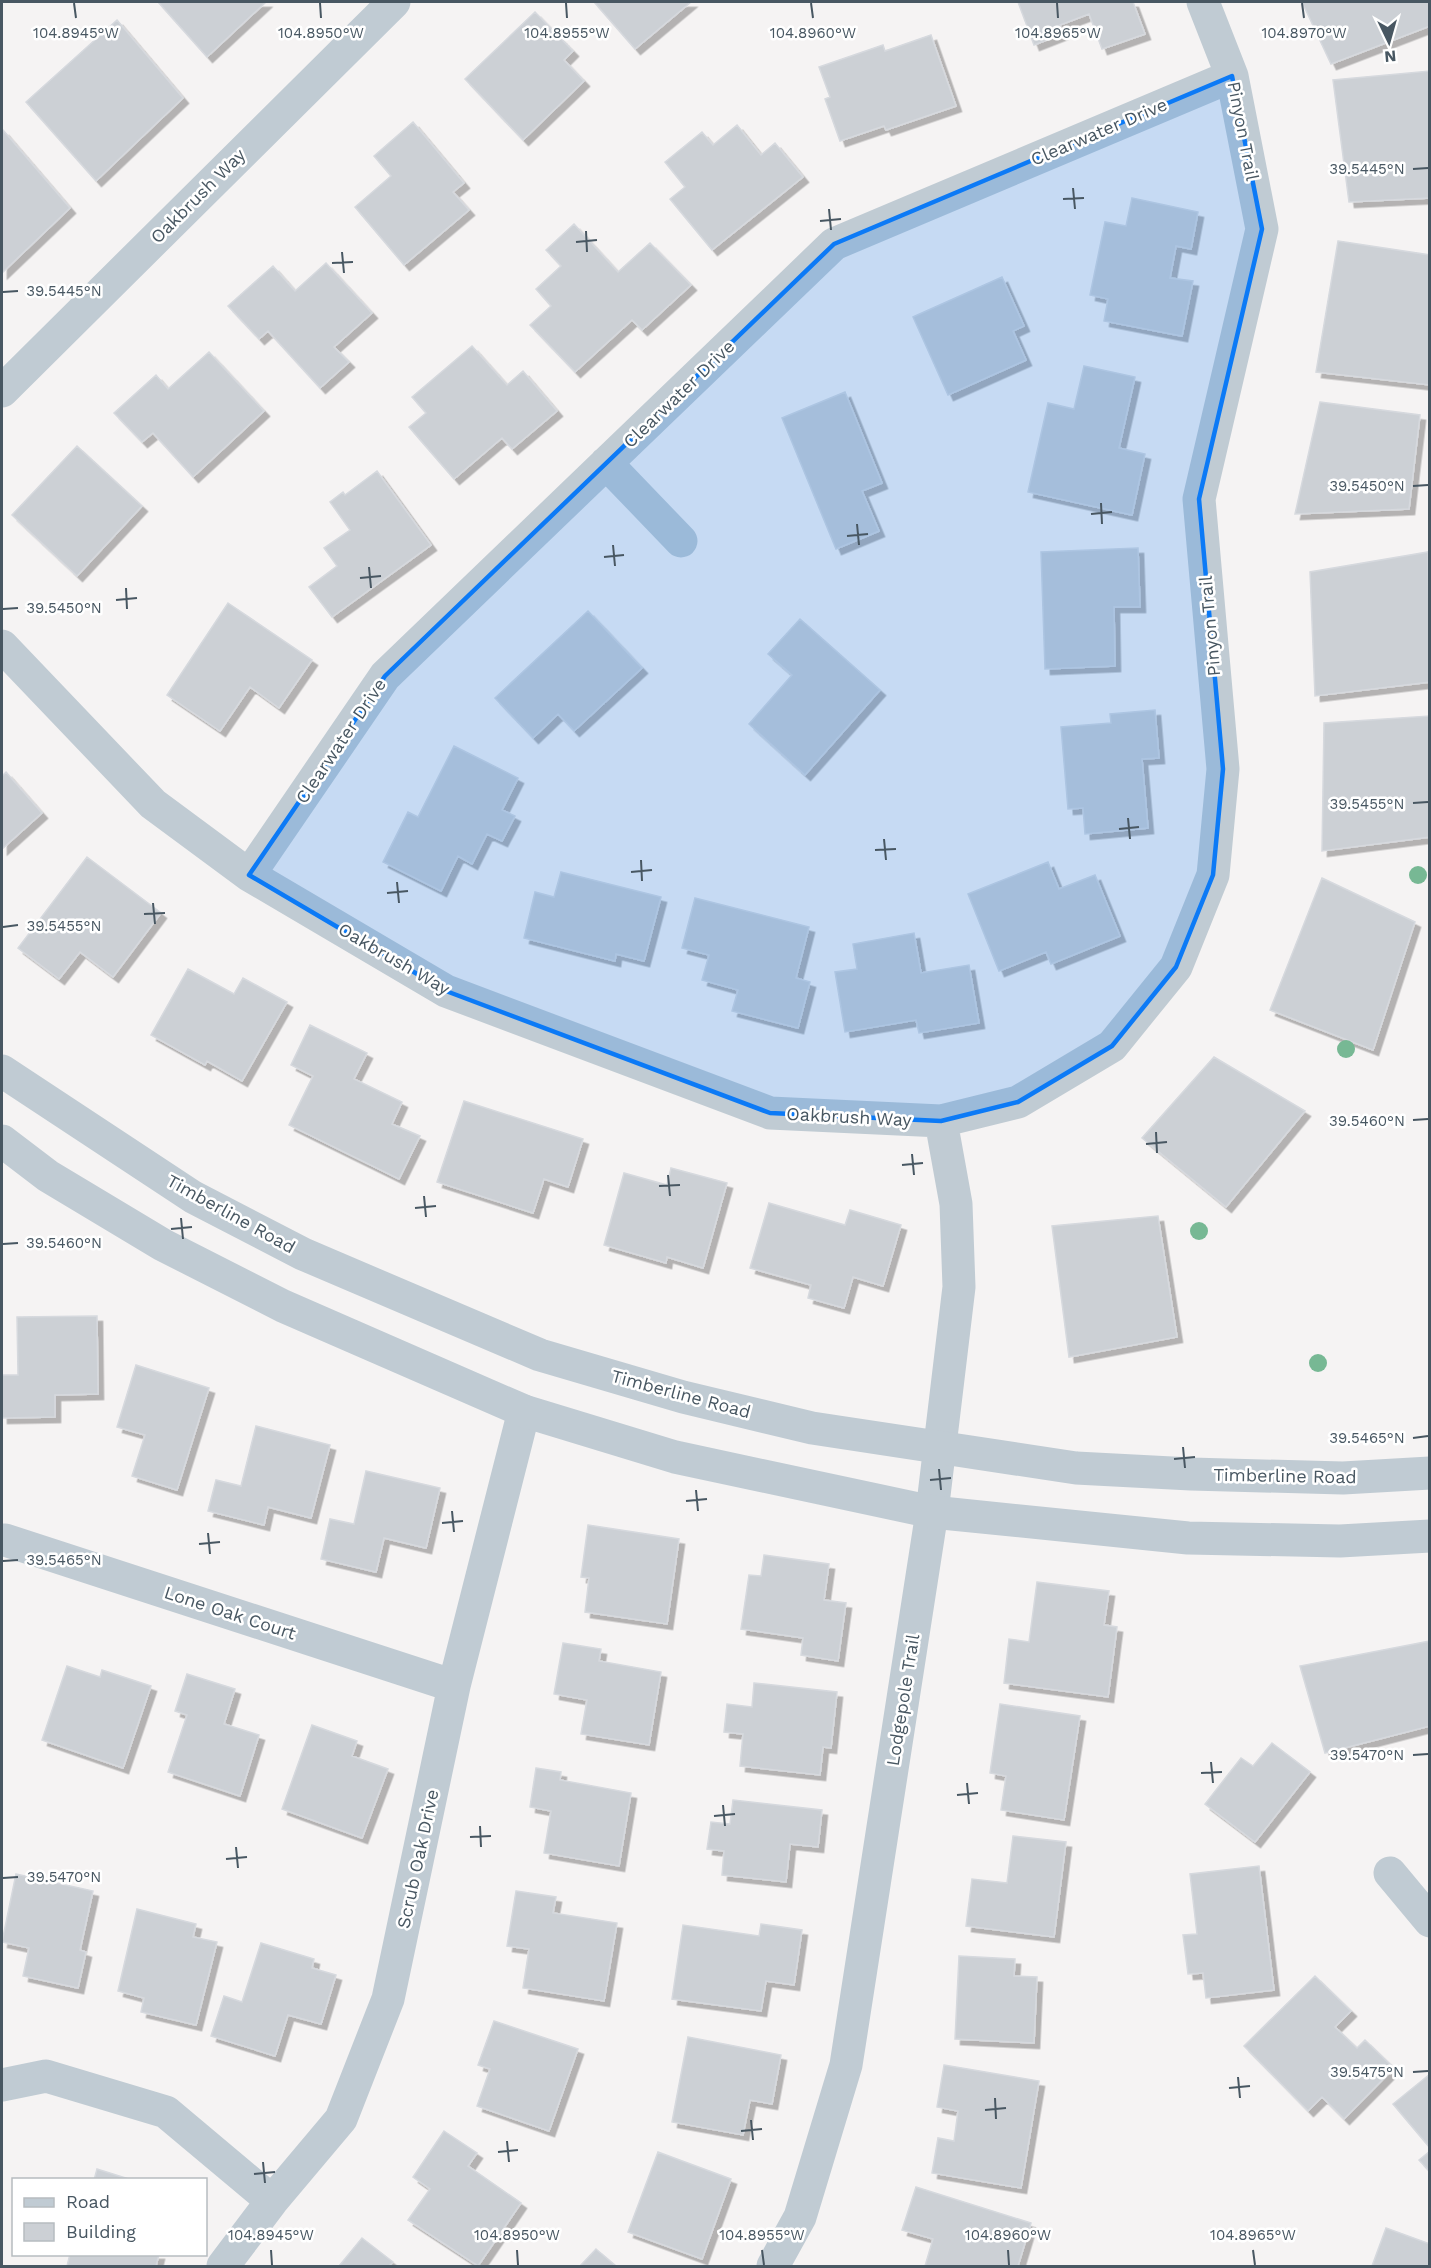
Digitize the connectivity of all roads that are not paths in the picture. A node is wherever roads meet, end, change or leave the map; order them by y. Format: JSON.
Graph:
{"nodes":[{"id":1,"x":394,"y":2,"type":"edge"},
{"id":2,"x":1203,"y":2,"type":"edge"},
{"id":3,"x":1232,"y":75,"type":"junction"},
{"id":4,"x":2,"y":391,"type":"edge"},
{"id":5,"x":606,"y":463,"type":"junction"},
{"id":6,"x":681,"y":541,"type":"dead end"},
{"id":7,"x":2,"y":646,"type":"edge"},
{"id":8,"x":249,"y":875,"type":"junction"},
{"id":9,"x":2,"y":1071,"type":"edge"},
{"id":10,"x":940,"y":1121,"type":"junction"},
{"id":11,"x":2,"y":1142,"type":"edge"},
{"id":12,"x":524,"y":1411,"type":"junction"},
{"id":13,"x":940,"y":1449,"type":"junction"},
{"id":14,"x":1430,"y":1473,"type":"edge"},
{"id":15,"x":932,"y":1512,"type":"junction"},
{"id":16,"x":1430,"y":1536,"type":"edge"},
{"id":17,"x":5,"y":1540,"type":"dead end"},
{"id":18,"x":454,"y":1686,"type":"junction"},
{"id":19,"x":1390,"y":1873,"type":"dead end"},
{"id":20,"x":1430,"y":1921,"type":"edge"},
{"id":21,"x":2,"y":2085,"type":"edge"},
{"id":22,"x":272,"y":2200,"type":"junction"},
{"id":23,"x":223,"y":2266,"type":"edge"},
{"id":24,"x":773,"y":2266,"type":"edge"}],
"edges":[{"from":1,"to":4,"type":"street","name":"Oakbrush Way"},
{"from":2,"to":3,"type":"street","name":"Pinyon Trail"},
{"from":3,"to":5,"type":"street","name":"Clearwater Drive"},
{"from":3,"to":10,"type":"street","name":"Pinyon Trail"},
{"from":5,"to":6,"type":"street"},
{"from":5,"to":8,"type":"street","name":"Clearwater Drive"},
{"from":7,"to":8,"type":"street","name":"Oakbrush Way"},
{"from":8,"to":10,"type":"street","name":"Oakbrush Way"},
{"from":9,"to":13,"type":"street","name":"Timberline Road"},
{"from":10,"to":13,"type":"street","name":"Lodgepole Trail"},
{"from":11,"to":12,"type":"street"},
{"from":12,"to":15,"type":"street"},
{"from":12,"to":18,"type":"street","name":"Scrub Oak Drive"},
{"from":13,"to":14,"type":"street","name":"Timberline Road"},
{"from":13,"to":15,"type":"street","name":"Lodgepole Trail"},
{"from":15,"to":16,"type":"street"},
{"from":15,"to":24,"type":"street","name":"Lodgepole Trail"},
{"from":17,"to":18,"type":"street","name":"Lone Oak Court"},
{"from":18,"to":22,"type":"street","name":"Scrub Oak Drive"},
{"from":19,"to":20,"type":"street"},
{"from":21,"to":22,"type":"street"},
{"from":22,"to":23,"type":"street","name":"Scrub Oak Drive"}]}
